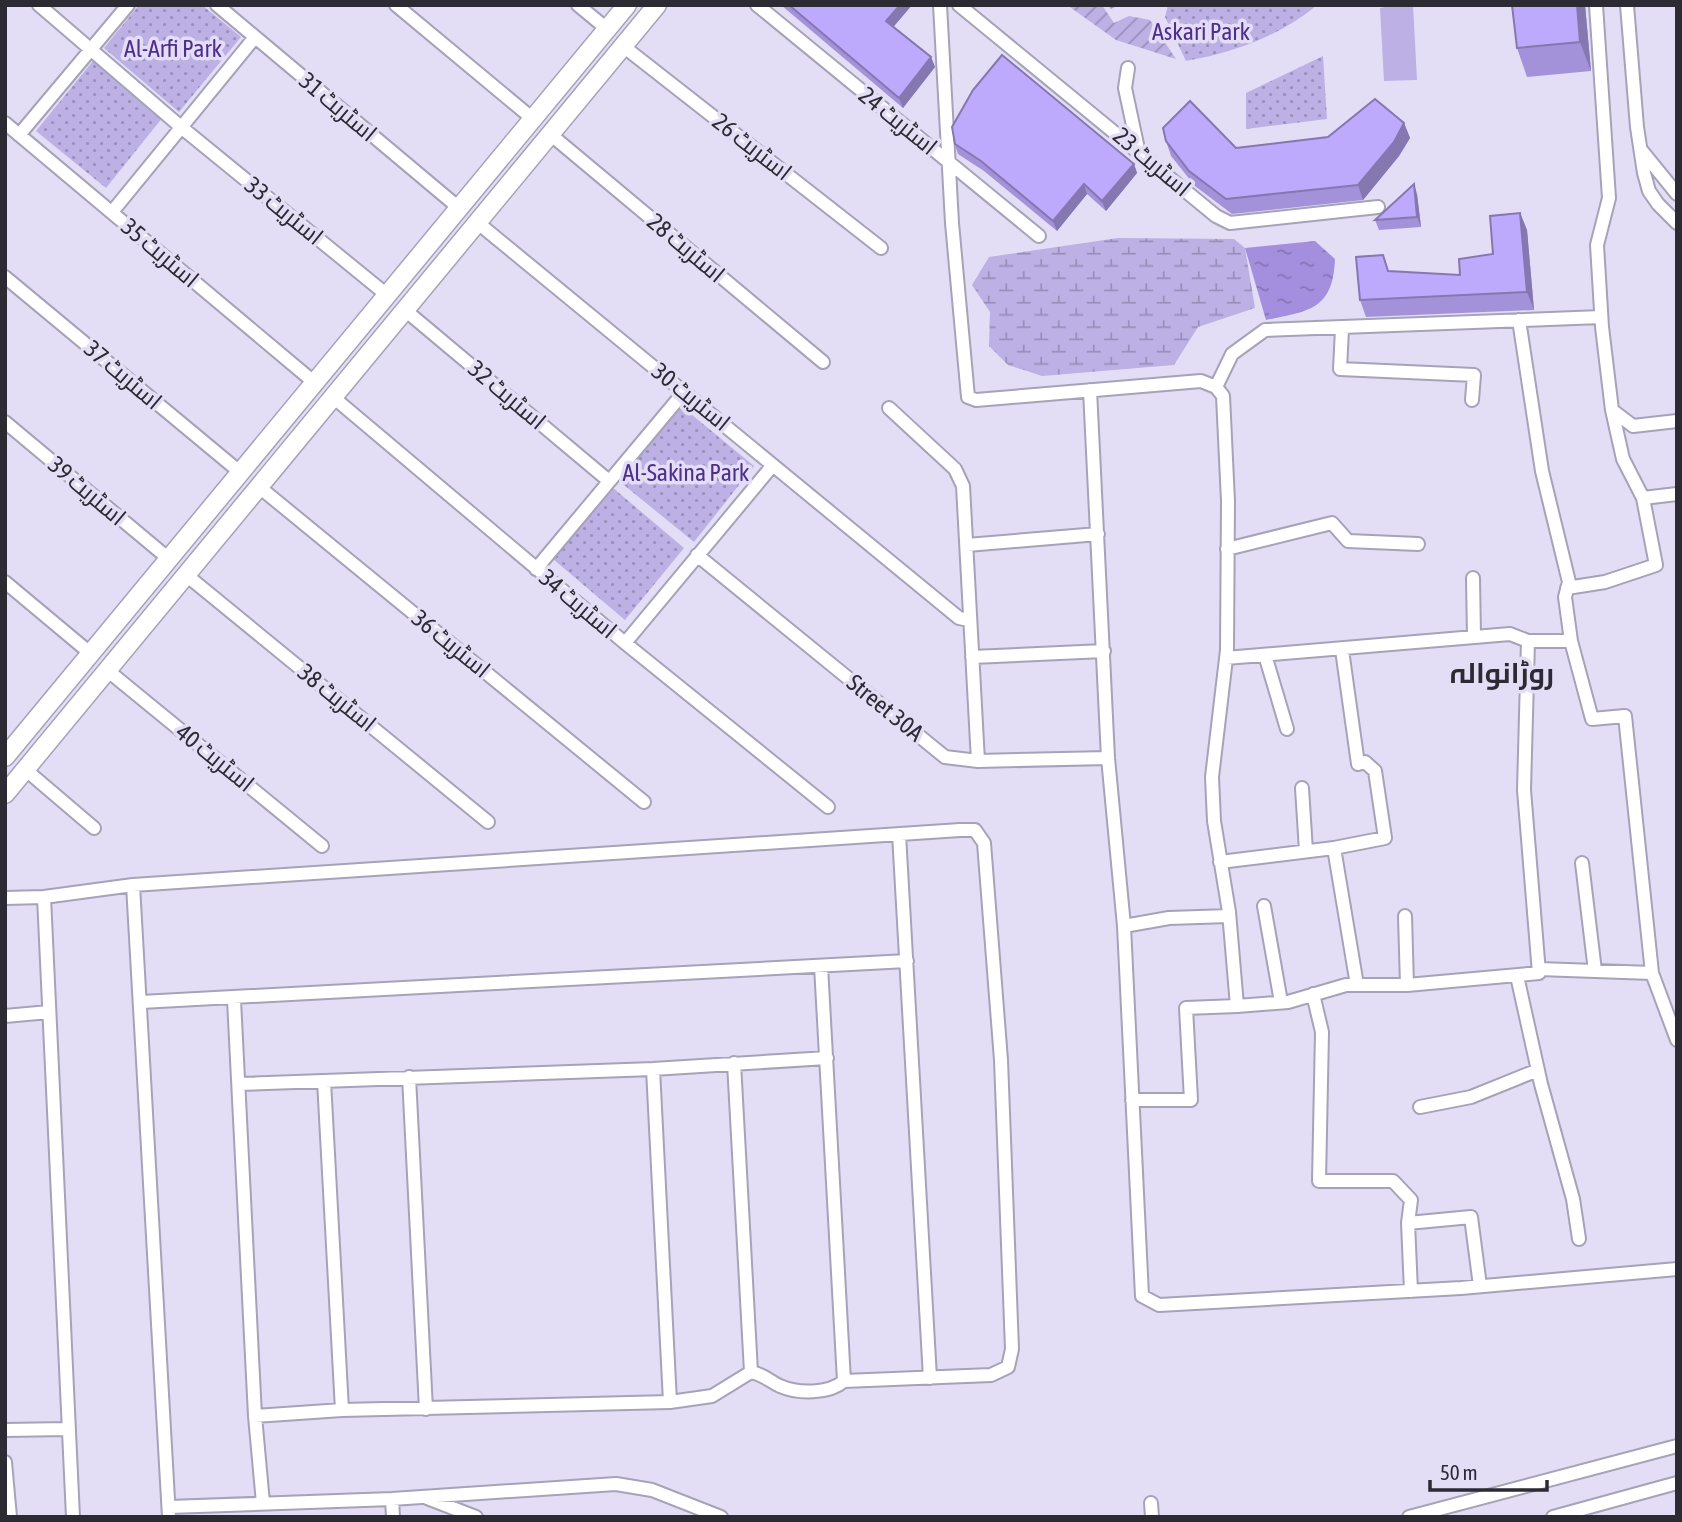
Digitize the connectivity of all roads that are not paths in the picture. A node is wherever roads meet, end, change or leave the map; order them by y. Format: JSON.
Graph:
{"nodes":[{"id":1,"x":39,"y":5,"type":"edge"},
{"id":2,"x":128,"y":5,"type":"edge"},
{"id":3,"x":217,"y":5,"type":"edge"},
{"id":4,"x":396,"y":5,"type":"edge"},
{"id":5,"x":578,"y":5,"type":"edge"},
{"id":6,"x":628,"y":5,"type":"edge"},
{"id":7,"x":657,"y":5,"type":"edge"},
{"id":8,"x":757,"y":5,"type":"edge"},
{"id":9,"x":940,"y":5,"type":"edge"},
{"id":10,"x":959,"y":5,"type":"edge"},
{"id":11,"x":1597,"y":5,"type":"edge"},
{"id":12,"x":1627,"y":5,"type":"edge"},
{"id":13,"x":607,"y":29,"type":"junction"},
{"id":14,"x":255,"y":37,"type":"junction"},
{"id":15,"x":623,"y":46,"type":"junction"},
{"id":16,"x":92,"y":48,"type":"junction"},
{"id":17,"x":1128,"y":68,"type":"dead end"},
{"id":18,"x":533,"y":119,"type":"junction"},
{"id":19,"x":5,"y":123,"type":"edge"},
{"id":20,"x":181,"y":127,"type":"junction"},
{"id":21,"x":550,"y":134,"type":"junction"},
{"id":22,"x":19,"y":135,"type":"junction"},
{"id":23,"x":1138,"y":149,"type":"junction"},
{"id":24,"x":1642,"y":151,"type":"junction"},
{"id":25,"x":949,"y":163,"type":"junction"},
{"id":26,"x":482,"y":181,"type":"junction"},
{"id":27,"x":1677,"y":194,"type":"edge"},
{"id":28,"x":499,"y":196,"type":"junction"},
{"id":29,"x":1378,"y":207,"type":"dead end"},
{"id":30,"x":459,"y":208,"type":"junction"},
{"id":31,"x":112,"y":212,"type":"junction"},
{"id":32,"x":478,"y":223,"type":"junction"},
{"id":33,"x":1677,"y":223,"type":"edge"},
{"id":34,"x":1039,"y":236,"type":"dead end"},
{"id":35,"x":881,"y":248,"type":"dead end"},
{"id":36,"x":5,"y":277,"type":"edge"},
{"id":37,"x":387,"y":295,"type":"junction"},
{"id":38,"x":405,"y":310,"type":"junction"},
{"id":39,"x":1601,"y":317,"type":"junction"},
{"id":40,"x":1520,"y":320,"type":"junction"},
{"id":41,"x":1342,"y":329,"type":"junction"},
{"id":42,"x":823,"y":362,"type":"dead end"},
{"id":43,"x":315,"y":383,"type":"junction"},
{"id":44,"x":1216,"y":387,"type":"junction"},
{"id":45,"x":1090,"y":390,"type":"junction"},
{"id":46,"x":684,"y":392,"type":"junction"},
{"id":47,"x":333,"y":397,"type":"junction"},
{"id":48,"x":1472,"y":400,"type":"dead end"},
{"id":49,"x":889,"y":408,"type":"dead end"},
{"id":50,"x":1612,"y":410,"type":"junction"},
{"id":51,"x":1677,"y":421,"type":"edge"},
{"id":52,"x":5,"y":422,"type":"edge"},
{"id":53,"x":773,"y":465,"type":"junction"},
{"id":54,"x":240,"y":473,"type":"junction"},
{"id":55,"x":609,"y":481,"type":"junction"},
{"id":56,"x":258,"y":486,"type":"junction"},
{"id":57,"x":1677,"y":494,"type":"edge"},
{"id":58,"x":1643,"y":498,"type":"junction"},
{"id":59,"x":205,"y":516,"type":"junction"},
{"id":60,"x":222,"y":531,"type":"junction"},
{"id":61,"x":1098,"y":534,"type":"junction"},
{"id":62,"x":1418,"y":544,"type":"dead end"},
{"id":63,"x":967,"y":545,"type":"junction"},
{"id":64,"x":1227,"y":549,"type":"junction"},
{"id":65,"x":697,"y":555,"type":"junction"},
{"id":66,"x":169,"y":559,"type":"junction"},
{"id":67,"x":536,"y":569,"type":"junction"},
{"id":68,"x":185,"y":574,"type":"junction"},
{"id":69,"x":1473,"y":578,"type":"dead end"},
{"id":70,"x":5,"y":582,"type":"edge"},
{"id":71,"x":1567,"y":588,"type":"junction"},
{"id":72,"x":970,"y":620,"type":"junction"},
{"id":73,"x":1474,"y":637,"type":"junction"},
{"id":74,"x":1528,"y":641,"type":"junction"},
{"id":75,"x":1571,"y":641,"type":"junction"},
{"id":76,"x":625,"y":643,"type":"junction"},
{"id":77,"x":1342,"y":650,"type":"junction"},
{"id":78,"x":1104,"y":651,"type":"junction"},
{"id":79,"x":90,"y":653,"type":"junction"},
{"id":80,"x":1265,"y":655,"type":"junction"},
{"id":81,"x":972,"y":657,"type":"junction"},
{"id":82,"x":1226,"y":658,"type":"junction"},
{"id":83,"x":107,"y":670,"type":"junction"},
{"id":84,"x":1287,"y":729,"type":"dead end"},
{"id":85,"x":5,"y":757,"type":"edge"},
{"id":86,"x":1108,"y":758,"type":"junction"},
{"id":87,"x":978,"y":761,"type":"junction"},
{"id":88,"x":26,"y":770,"type":"junction"},
{"id":89,"x":1302,"y":788,"type":"dead end"},
{"id":90,"x":5,"y":794,"type":"edge"},
{"id":91,"x":644,"y":802,"type":"dead end"},
{"id":92,"x":828,"y":807,"type":"dead end"},
{"id":93,"x":488,"y":822,"type":"dead end"},
{"id":94,"x":94,"y":828,"type":"dead end"},
{"id":95,"x":899,"y":834,"type":"junction"},
{"id":96,"x":322,"y":846,"type":"dead end"},
{"id":97,"x":1334,"y":848,"type":"junction"},
{"id":98,"x":1306,"y":851,"type":"junction"},
{"id":99,"x":1220,"y":862,"type":"junction"},
{"id":100,"x":1582,"y":863,"type":"dead end"},
{"id":101,"x":133,"y":885,"type":"junction"},
{"id":102,"x":44,"y":897,"type":"junction"},
{"id":103,"x":5,"y":898,"type":"edge"},
{"id":104,"x":1264,"y":906,"type":"dead end"},
{"id":105,"x":1229,"y":916,"type":"junction"},
{"id":106,"x":1405,"y":916,"type":"dead end"},
{"id":107,"x":1124,"y":926,"type":"junction"},
{"id":108,"x":907,"y":961,"type":"junction"},
{"id":109,"x":821,"y":966,"type":"junction"},
{"id":110,"x":1539,"y":969,"type":"junction"},
{"id":111,"x":1595,"y":971,"type":"junction"},
{"id":112,"x":1652,"y":973,"type":"junction"},
{"id":113,"x":1517,"y":976,"type":"junction"},
{"id":114,"x":1357,"y":985,"type":"junction"},
{"id":115,"x":1407,"y":985,"type":"junction"},
{"id":116,"x":1313,"y":994,"type":"junction"},
{"id":117,"x":1677,"y":997,"type":"edge"},
{"id":118,"x":1661,"y":998,"type":"junction"},
{"id":119,"x":234,"y":1000,"type":"junction"},
{"id":120,"x":141,"y":1002,"type":"junction"},
{"id":121,"x":1282,"y":1002,"type":"junction"},
{"id":122,"x":1237,"y":1006,"type":"junction"},
{"id":123,"x":49,"y":1012,"type":"junction"},
{"id":124,"x":5,"y":1016,"type":"edge"},
{"id":125,"x":1677,"y":1040,"type":"edge"},
{"id":126,"x":827,"y":1058,"type":"junction"},
{"id":127,"x":734,"y":1063,"type":"junction"},
{"id":128,"x":653,"y":1069,"type":"junction"},
{"id":129,"x":1538,"y":1070,"type":"junction"},
{"id":130,"x":409,"y":1077,"type":"junction"},
{"id":131,"x":324,"y":1082,"type":"junction"},
{"id":132,"x":239,"y":1084,"type":"junction"},
{"id":133,"x":1132,"y":1100,"type":"junction"},
{"id":134,"x":1420,"y":1107,"type":"dead end"},
{"id":135,"x":1408,"y":1223,"type":"junction"},
{"id":136,"x":1579,"y":1239,"type":"dead end"},
{"id":137,"x":1677,"y":1269,"type":"edge"},
{"id":138,"x":1480,"y":1286,"type":"junction"},
{"id":139,"x":1411,"y":1291,"type":"junction"},
{"id":140,"x":751,"y":1372,"type":"junction"},
{"id":141,"x":930,"y":1378,"type":"junction"},
{"id":142,"x":844,"y":1381,"type":"junction"},
{"id":143,"x":670,"y":1402,"type":"junction"},
{"id":144,"x":426,"y":1409,"type":"junction"},
{"id":145,"x":342,"y":1410,"type":"junction"},
{"id":146,"x":255,"y":1416,"type":"junction"},
{"id":147,"x":67,"y":1429,"type":"junction"},
{"id":148,"x":5,"y":1430,"type":"edge"},
{"id":149,"x":1677,"y":1446,"type":"edge"},
{"id":150,"x":5,"y":1462,"type":"edge"},
{"id":151,"x":1677,"y":1483,"type":"edge"},
{"id":152,"x":423,"y":1496,"type":"junction"},
{"id":153,"x":392,"y":1499,"type":"junction"},
{"id":154,"x":263,"y":1503,"type":"junction"},
{"id":155,"x":1151,"y":1503,"type":"dead end"},
{"id":156,"x":169,"y":1512,"type":"edge"},
{"id":157,"x":8,"y":1516,"type":"edge"},
{"id":158,"x":73,"y":1517,"type":"edge"},
{"id":159,"x":393,"y":1517,"type":"edge"},
{"id":160,"x":476,"y":1517,"type":"edge"},
{"id":161,"x":721,"y":1517,"type":"edge"},
{"id":162,"x":1152,"y":1517,"type":"edge"},
{"id":163,"x":1409,"y":1517,"type":"edge"},
{"id":164,"x":1553,"y":1517,"type":"edge"}],
"edges":[{"from":1,"to":16,"type":"street","name":"اسٹریٹ 33"},
{"from":2,"to":16,"type":"street"},
{"from":3,"to":14,"type":"street","name":"اسٹریٹ 31"},
{"from":4,"to":18,"type":"street"},
{"from":5,"to":13,"type":"street"},
{"from":6,"to":13,"type":"street"},
{"from":7,"to":15,"type":"street"},
{"from":8,"to":25,"type":"street","name":"اسٹریٹ 24"},
{"from":9,"to":25,"type":"street"},
{"from":10,"to":23,"type":"street","name":"اسٹریٹ 23"},
{"from":11,"to":39,"type":"street"},
{"from":12,"to":24,"type":"street"},
{"from":13,"to":18,"type":"street"},
{"from":14,"to":20,"type":"street"},
{"from":14,"to":30,"type":"street","name":"اسٹریٹ 31"},
{"from":15,"to":21,"type":"street"},
{"from":15,"to":35,"type":"street","name":"اسٹریٹ 26"},
{"from":16,"to":20,"type":"street","name":"اسٹریٹ 33"},
{"from":16,"to":22,"type":"street"},
{"from":17,"to":23,"type":"street"},
{"from":18,"to":26,"type":"street"},
{"from":19,"to":22,"type":"street","name":"اسٹریٹ 35"},
{"from":20,"to":31,"type":"street"},
{"from":20,"to":37,"type":"street","name":"اسٹریٹ 33"},
{"from":21,"to":28,"type":"street"},
{"from":21,"to":42,"type":"street","name":"اسٹریٹ 28"},
{"from":22,"to":31,"type":"street","name":"اسٹریٹ 35"},
{"from":23,"to":29,"type":"street","name":"اسٹریٹ 23"},
{"from":24,"to":27,"type":"street"},
{"from":24,"to":33,"type":"street"},
{"from":25,"to":34,"type":"street","name":"اسٹریٹ 24"},
{"from":25,"to":45,"type":"street"},
{"from":26,"to":28,"type":"street"},
{"from":26,"to":30,"type":"street"},
{"from":28,"to":32,"type":"street"},
{"from":30,"to":37,"type":"street"},
{"from":31,"to":43,"type":"street","name":"اسٹریٹ 35"},
{"from":32,"to":38,"type":"street"},
{"from":32,"to":46,"type":"street","name":"اسٹریٹ 30"},
{"from":36,"to":54,"type":"street","name":"اسٹریٹ 37"},
{"from":37,"to":43,"type":"street"},
{"from":38,"to":47,"type":"street"},
{"from":38,"to":55,"type":"street","name":"اسٹریٹ 32"},
{"from":39,"to":40,"type":"street"},
{"from":39,"to":50,"type":"street"},
{"from":40,"to":41,"type":"street"},
{"from":40,"to":71,"type":"street"},
{"from":41,"to":44,"type":"street"},
{"from":41,"to":48,"type":"street"},
{"from":43,"to":54,"type":"street"},
{"from":44,"to":45,"type":"street"},
{"from":44,"to":64,"type":"street"},
{"from":45,"to":61,"type":"street"},
{"from":46,"to":53,"type":"street","name":"اسٹریٹ 30"},
{"from":46,"to":55,"type":"street"},
{"from":47,"to":56,"type":"street"},
{"from":47,"to":67,"type":"street","name":"اسٹریٹ 34"},
{"from":49,"to":63,"type":"street"},
{"from":50,"to":51,"type":"street"},
{"from":50,"to":58,"type":"street"},
{"from":52,"to":66,"type":"street","name":"اسٹریٹ 39"},
{"from":53,"to":65,"type":"street"},
{"from":53,"to":72,"type":"street","name":"اسٹریٹ 30"},
{"from":54,"to":59,"type":"street"},
{"from":55,"to":67,"type":"street"},
{"from":56,"to":60,"type":"street"},
{"from":56,"to":91,"type":"street","name":"اسٹریٹ 36"},
{"from":57,"to":58,"type":"street"},
{"from":58,"to":71,"type":"street"},
{"from":59,"to":60,"type":"street"},
{"from":59,"to":66,"type":"street"},
{"from":60,"to":68,"type":"street"},
{"from":61,"to":63,"type":"street"},
{"from":61,"to":78,"type":"street"},
{"from":62,"to":64,"type":"street"},
{"from":63,"to":72,"type":"street"},
{"from":64,"to":82,"type":"street"},
{"from":65,"to":76,"type":"street"},
{"from":65,"to":87,"type":"street","name":"Street 30A"},
{"from":66,"to":79,"type":"street"},
{"from":67,"to":76,"type":"street","name":"اسٹریٹ 34"},
{"from":68,"to":83,"type":"street"},
{"from":68,"to":93,"type":"street","name":"اسٹریٹ 38"},
{"from":69,"to":73,"type":"street"},
{"from":70,"to":79,"type":"street"},
{"from":71,"to":75,"type":"street"},
{"from":72,"to":81,"type":"street"},
{"from":73,"to":74,"type":"street"},
{"from":73,"to":77,"type":"street"},
{"from":74,"to":75,"type":"street"},
{"from":74,"to":110,"type":"street"},
{"from":75,"to":112,"type":"street"},
{"from":76,"to":92,"type":"street","name":"اسٹریٹ 34"},
{"from":77,"to":80,"type":"street"},
{"from":77,"to":97,"type":"street"},
{"from":78,"to":81,"type":"street"},
{"from":78,"to":86,"type":"street"},
{"from":79,"to":85,"type":"street"},
{"from":80,"to":82,"type":"street"},
{"from":80,"to":84,"type":"street"},
{"from":81,"to":87,"type":"street"},
{"from":82,"to":99,"type":"street"},
{"from":83,"to":88,"type":"street"},
{"from":83,"to":96,"type":"street","name":"اسٹریٹ 40"},
{"from":86,"to":87,"type":"street","name":"Street 30A"},
{"from":86,"to":107,"type":"street"},
{"from":88,"to":90,"type":"street"},
{"from":88,"to":94,"type":"street"},
{"from":89,"to":98,"type":"street"},
{"from":95,"to":101,"type":"street"},
{"from":95,"to":108,"type":"street"},
{"from":95,"to":141,"type":"street"},
{"from":97,"to":98,"type":"street"},
{"from":97,"to":114,"type":"street"},
{"from":98,"to":99,"type":"street"},
{"from":99,"to":105,"type":"street"},
{"from":100,"to":111,"type":"street"},
{"from":101,"to":102,"type":"street"},
{"from":101,"to":120,"type":"street"},
{"from":102,"to":103,"type":"street"},
{"from":102,"to":123,"type":"street"},
{"from":104,"to":121,"type":"street"},
{"from":105,"to":107,"type":"street"},
{"from":105,"to":122,"type":"street"},
{"from":106,"to":115,"type":"street"},
{"from":107,"to":133,"type":"street"},
{"from":108,"to":109,"type":"street"},
{"from":108,"to":141,"type":"street"},
{"from":109,"to":119,"type":"street"},
{"from":109,"to":126,"type":"street"},
{"from":110,"to":111,"type":"street"},
{"from":110,"to":113,"type":"street"},
{"from":111,"to":112,"type":"street"},
{"from":112,"to":118,"type":"street"},
{"from":113,"to":115,"type":"street"},
{"from":113,"to":129,"type":"street"},
{"from":114,"to":115,"type":"street"},
{"from":114,"to":116,"type":"street"},
{"from":116,"to":121,"type":"street"},
{"from":116,"to":135,"type":"street"},
{"from":117,"to":118,"type":"street"},
{"from":118,"to":125,"type":"street"},
{"from":119,"to":120,"type":"street"},
{"from":119,"to":132,"type":"street"},
{"from":120,"to":156,"type":"street"},
{"from":121,"to":122,"type":"street"},
{"from":122,"to":133,"type":"street"},
{"from":123,"to":124,"type":"street"},
{"from":123,"to":147,"type":"street"},
{"from":126,"to":127,"type":"street"},
{"from":126,"to":142,"type":"street"},
{"from":127,"to":128,"type":"street"},
{"from":127,"to":140,"type":"street"},
{"from":128,"to":130,"type":"street"},
{"from":128,"to":143,"type":"street"},
{"from":129,"to":134,"type":"street"},
{"from":129,"to":136,"type":"street"},
{"from":130,"to":131,"type":"street"},
{"from":130,"to":144,"type":"street"},
{"from":131,"to":132,"type":"street"},
{"from":131,"to":145,"type":"street"},
{"from":132,"to":146,"type":"street"},
{"from":133,"to":139,"type":"street"},
{"from":135,"to":138,"type":"street"},
{"from":135,"to":139,"type":"street"},
{"from":137,"to":138,"type":"street"},
{"from":138,"to":139,"type":"street"},
{"from":140,"to":142,"type":"street"},
{"from":140,"to":143,"type":"street"},
{"from":141,"to":142,"type":"street"},
{"from":143,"to":144,"type":"street"},
{"from":144,"to":145,"type":"street"},
{"from":145,"to":146,"type":"street"},
{"from":146,"to":154,"type":"street"},
{"from":147,"to":148,"type":"street"},
{"from":147,"to":158,"type":"street"},
{"from":149,"to":163,"type":"street"},
{"from":150,"to":157,"type":"street"},
{"from":151,"to":164,"type":"street"},
{"from":152,"to":153,"type":"street"},
{"from":152,"to":160,"type":"street"},
{"from":152,"to":161,"type":"street"},
{"from":153,"to":154,"type":"street"},
{"from":153,"to":159,"type":"street"},
{"from":154,"to":156,"type":"street"},
{"from":155,"to":162,"type":"street"}]}
